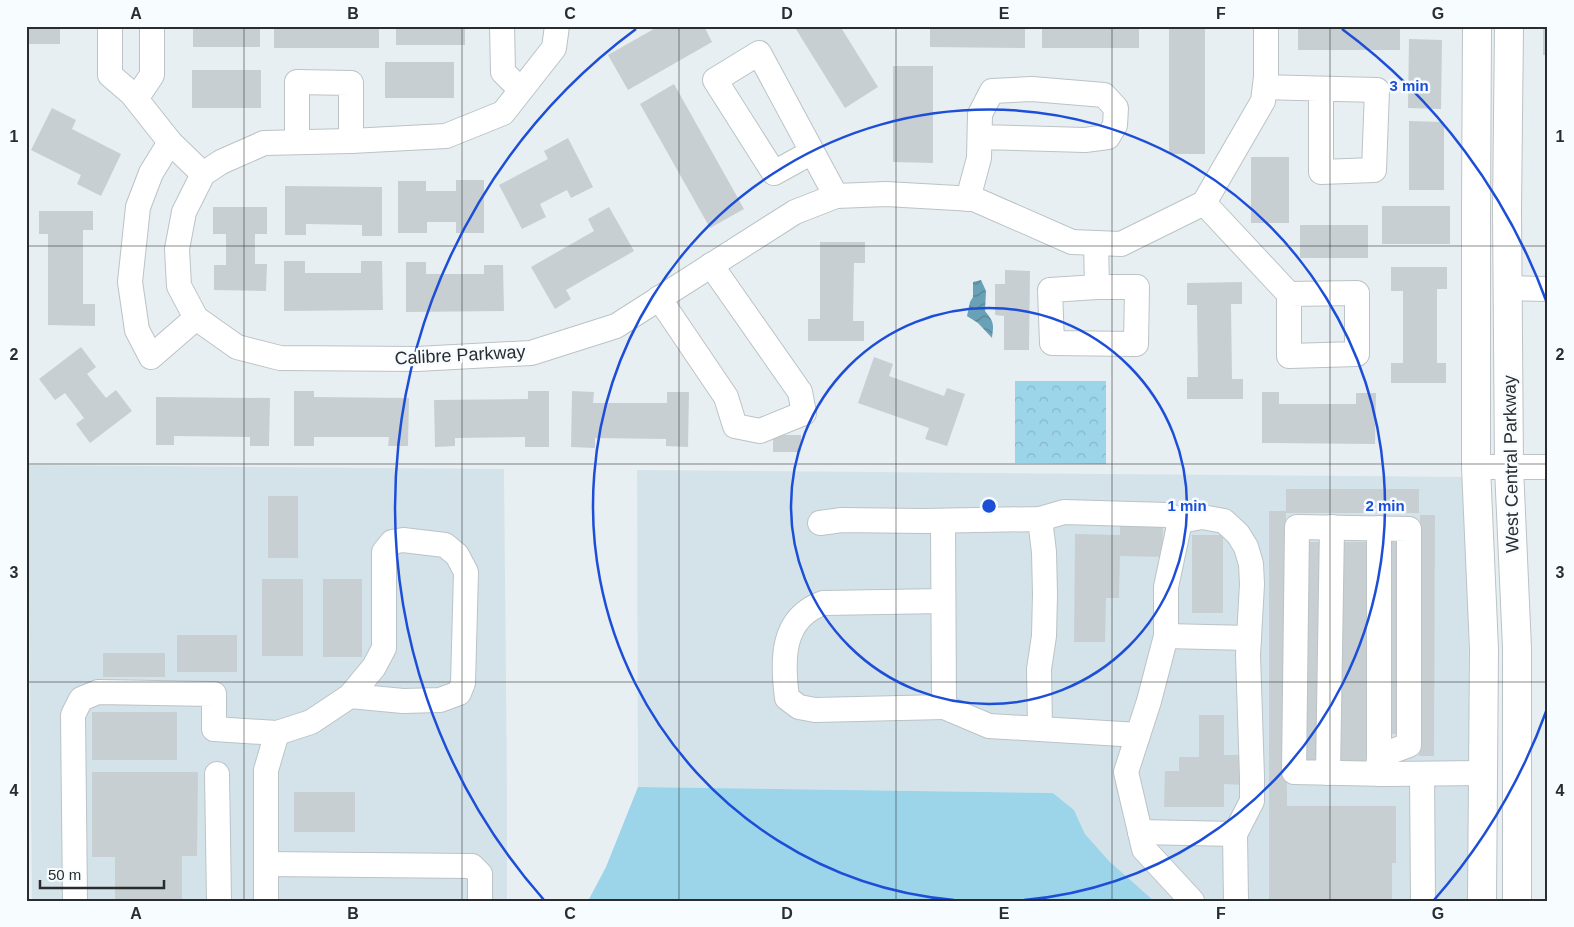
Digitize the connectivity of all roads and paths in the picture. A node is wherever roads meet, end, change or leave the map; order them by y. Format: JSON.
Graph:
{"nodes":[{"id":1,"x":110,"y":26,"type":"edge"},
{"id":2,"x":152,"y":26,"type":"edge"},
{"id":3,"x":502,"y":26,"type":"edge"},
{"id":4,"x":557,"y":26,"type":"edge"},
{"id":5,"x":1266,"y":26,"type":"edge"},
{"id":6,"x":1477,"y":26,"type":"edge"},
{"id":7,"x":1509,"y":26,"type":"edge"},
{"id":8,"x":1264,"y":87,"type":"junction"},
{"id":9,"x":1321,"y":88,"type":"dead end"},
{"id":10,"x":521,"y":90,"type":"junction"},
{"id":11,"x":136,"y":99,"type":"junction"},
{"id":12,"x":980,"y":137,"type":"junction"},
{"id":13,"x":352,"y":141,"type":"junction"},
{"id":14,"x":170,"y":142,"type":"junction"},
{"id":15,"x":297,"y":142,"type":"junction"},
{"id":16,"x":812,"y":152,"type":"junction"},
{"id":17,"x":203,"y":174,"type":"junction"},
{"id":18,"x":836,"y":196,"type":"junction"},
{"id":19,"x":968,"y":199,"type":"junction"},
{"id":20,"x":1204,"y":203,"type":"junction"},
{"id":21,"x":1096,"y":243,"type":"junction"},
{"id":22,"x":710,"y":265,"type":"junction"},
{"id":23,"x":1096,"y":287,"type":"dead end"},
{"id":24,"x":1508,"y":288,"type":"junction"},
{"id":25,"x":1548,"y":289,"type":"edge"},
{"id":26,"x":1289,"y":294,"type":"dead end"},
{"id":27,"x":659,"y":298,"type":"junction"},
{"id":28,"x":196,"y":318,"type":"junction"},
{"id":29,"x":1476,"y":467,"type":"junction"},
{"id":30,"x":1509,"y":468,"type":"junction"},
{"id":31,"x":1548,"y":468,"type":"edge"},
{"id":32,"x":1040,"y":520,"type":"junction"},
{"id":33,"x":942,"y":521,"type":"junction"},
{"id":34,"x":1180,"y":521,"type":"junction"},
{"id":35,"x":820,"y":523,"type":"dead end"},
{"id":36,"x":1332,"y":527,"type":"junction"},
{"id":37,"x":943,"y":601,"type":"junction"},
{"id":38,"x":1166,"y":636,"type":"junction"},
{"id":39,"x":1249,"y":638,"type":"junction"},
{"id":40,"x":350,"y":696,"type":"junction"},
{"id":41,"x":944,"y":707,"type":"junction"},
{"id":42,"x":1040,"y":729,"type":"junction"},
{"id":43,"x":277,"y":733,"type":"junction"},
{"id":44,"x":1138,"y":735,"type":"junction"},
{"id":45,"x":1379,"y":765,"type":"junction"},
{"id":46,"x":1328,"y":773,"type":"junction"},
{"id":47,"x":1483,"y":773,"type":"junction"},
{"id":48,"x":217,"y":774,"type":"dead end"},
{"id":49,"x":1422,"y":774,"type":"junction"},
{"id":50,"x":1140,"y":832,"type":"junction"},
{"id":51,"x":1235,"y":834,"type":"junction"},
{"id":52,"x":266,"y":864,"type":"junction"},
{"id":53,"x":75,"y":901,"type":"edge"},
{"id":54,"x":219,"y":901,"type":"edge"},
{"id":55,"x":266,"y":901,"type":"edge"},
{"id":56,"x":480,"y":901,"type":"edge"},
{"id":57,"x":1192,"y":901,"type":"edge"},
{"id":58,"x":1236,"y":901,"type":"edge"},
{"id":59,"x":1423,"y":901,"type":"edge"},
{"id":60,"x":1482,"y":901,"type":"edge"},
{"id":61,"x":1517,"y":901,"type":"edge"}],
"edges":[{"from":1,"to":11,"type":"street"},
{"from":2,"to":11,"type":"street"},
{"from":3,"to":10,"type":"street"},
{"from":4,"to":10,"type":"street"},
{"from":5,"to":8,"type":"street"},
{"from":6,"to":29,"type":"main road","name":"West Central Parkway"},
{"from":7,"to":24,"type":"main road","name":"West Central Parkway"},
{"from":8,"to":9,"type":"street"},
{"from":8,"to":20,"type":"street"},
{"from":10,"to":13,"type":"street"},
{"from":11,"to":14,"type":"street"},
{"from":12,"to":12,"type":"street"},
{"from":12,"to":19,"type":"street"},
{"from":13,"to":15,"type":"street"},
{"from":13,"to":15,"type":"street"},
{"from":14,"to":17,"type":"street"},
{"from":14,"to":28,"type":"street"},
{"from":15,"to":17,"type":"street"},
{"from":16,"to":16,"type":"street"},
{"from":16,"to":18,"type":"street"},
{"from":17,"to":28,"type":"street","name":"Calibre Parkway"},
{"from":18,"to":19,"type":"street","name":"Calibre Parkway"},
{"from":18,"to":22,"type":"street","name":"Calibre Parkway"},
{"from":19,"to":21,"type":"street","name":"Calibre Parkway"},
{"from":20,"to":21,"type":"street","name":"Calibre Parkway"},
{"from":20,"to":26,"type":"street"},
{"from":21,"to":23,"type":"street"},
{"from":22,"to":27,"type":"street","name":"Calibre Parkway"},
{"from":22,"to":27,"type":"street"},
{"from":24,"to":25,"type":"street"},
{"from":24,"to":30,"type":"main road","name":"West Central Parkway"},
{"from":27,"to":28,"type":"street","name":"Calibre Parkway"},
{"from":29,"to":30,"type":"street"},
{"from":29,"to":47,"type":"main road","name":"West Central Parkway"},
{"from":30,"to":31,"type":"street"},
{"from":30,"to":61,"type":"main road","name":"West Central Parkway"},
{"from":32,"to":33,"type":"street"},
{"from":32,"to":34,"type":"street"},
{"from":32,"to":42,"type":"street"},
{"from":33,"to":35,"type":"street"},
{"from":33,"to":37,"type":"street"},
{"from":34,"to":38,"type":"street"},
{"from":34,"to":39,"type":"street"},
{"from":36,"to":45,"type":"street"},
{"from":36,"to":46,"type":"street"},
{"from":36,"to":46,"type":"street"},
{"from":37,"to":41,"type":"street"},
{"from":37,"to":41,"type":"street"},
{"from":38,"to":39,"type":"street"},
{"from":38,"to":44,"type":"street"},
{"from":39,"to":51,"type":"street"},
{"from":40,"to":40,"type":"street"},
{"from":40,"to":43,"type":"street"},
{"from":41,"to":42,"type":"street"},
{"from":42,"to":44,"type":"street"},
{"from":43,"to":52,"type":"street"},
{"from":43,"to":53,"type":"street"},
{"from":44,"to":50,"type":"street"},
{"from":45,"to":46,"type":"street"},
{"from":45,"to":49,"type":"street"},
{"from":47,"to":49,"type":"street"},
{"from":47,"to":60,"type":"main road","name":"West Central Parkway"},
{"from":48,"to":54,"type":"street"},
{"from":49,"to":59,"type":"street"},
{"from":50,"to":51,"type":"street"},
{"from":50,"to":57,"type":"street"},
{"from":51,"to":58,"type":"street"},
{"from":52,"to":55,"type":"street"},
{"from":52,"to":56,"type":"street"}]}
